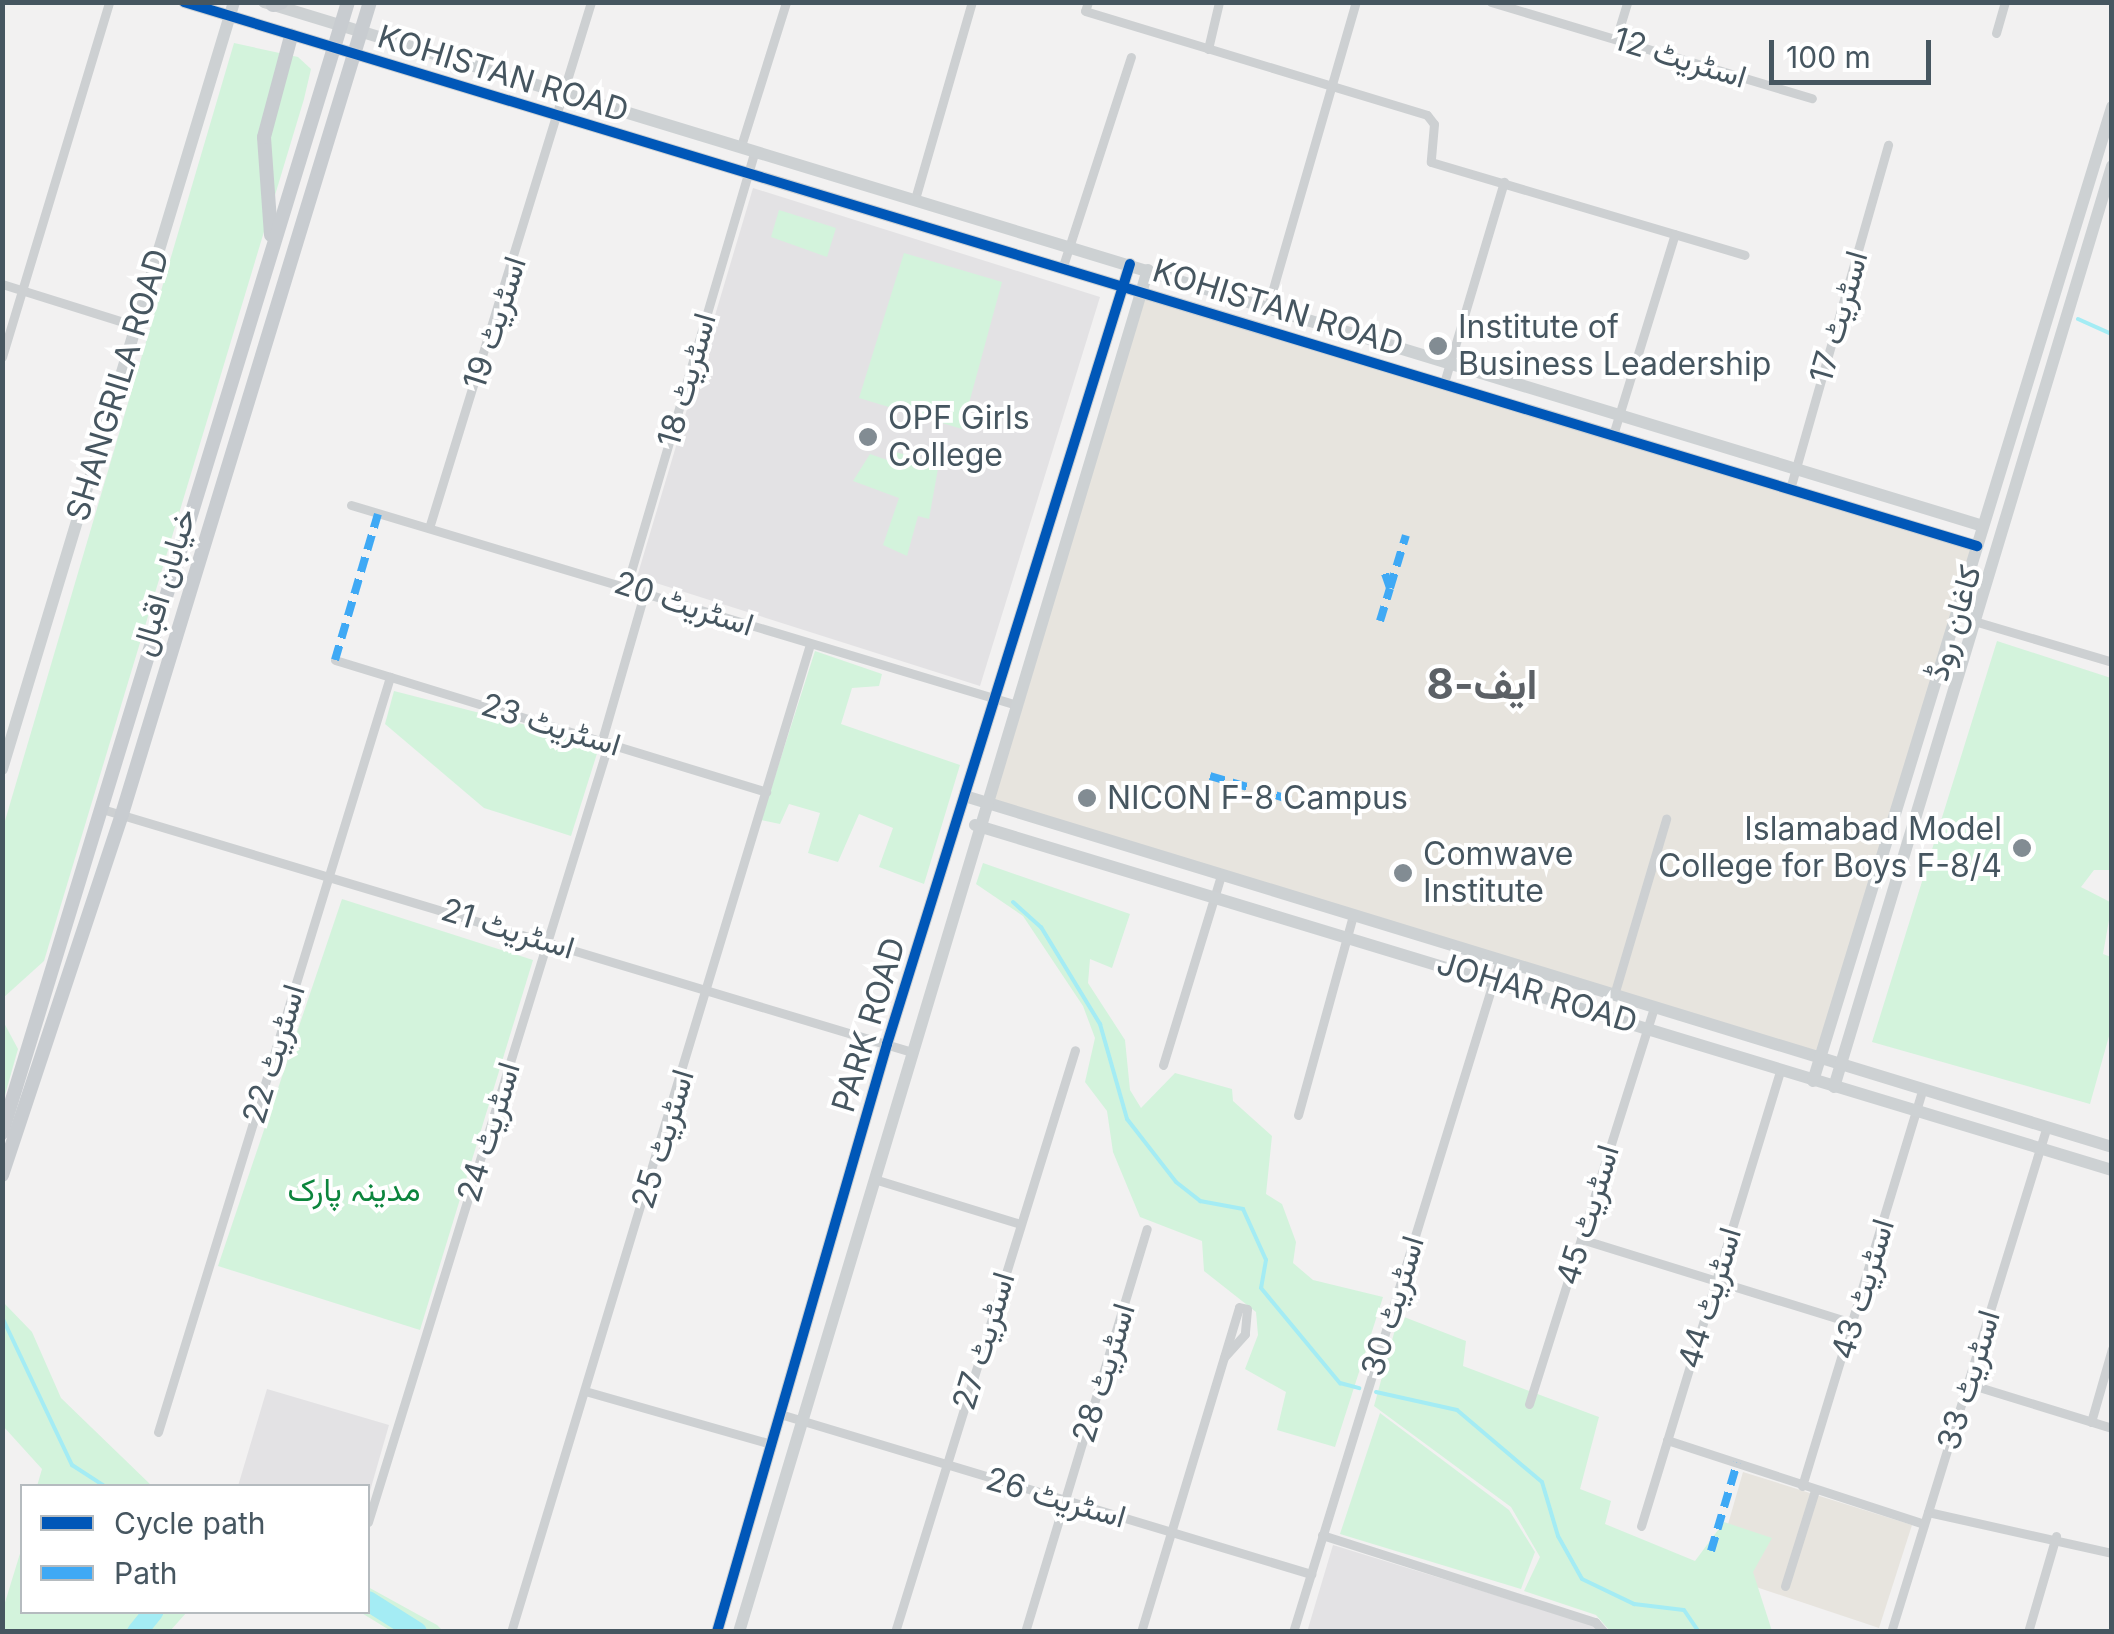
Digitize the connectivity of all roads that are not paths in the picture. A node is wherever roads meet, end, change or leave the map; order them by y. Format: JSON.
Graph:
{"nodes":[{"id":1,"x":109,"y":2,"type":"edge"},
{"id":2,"x":184,"y":2,"type":"edge"},
{"id":3,"x":348,"y":2,"type":"edge"},
{"id":4,"x":370,"y":2,"type":"edge"},
{"id":5,"x":590,"y":2,"type":"edge"},
{"id":6,"x":786,"y":2,"type":"edge"},
{"id":7,"x":972,"y":2,"type":"edge"},
{"id":8,"x":1220,"y":2,"type":"edge"},
{"id":9,"x":1356,"y":2,"type":"edge"},
{"id":10,"x":1491,"y":2,"type":"edge"},
{"id":11,"x":1627,"y":2,"type":"edge"},
{"id":12,"x":2005,"y":2,"type":"edge"},
{"id":13,"x":273,"y":3,"type":"edge"},
{"id":14,"x":1507,"y":5,"type":"edge"},
{"id":15,"x":1086,"y":7,"type":"edge"},
{"id":16,"x":231,"y":9,"type":"edge"},
{"id":17,"x":341,"y":26,"type":"junction"},
{"id":18,"x":361,"y":32,"type":"junction"},
{"id":19,"x":1996,"y":33,"type":"dead end"},
{"id":20,"x":291,"y":36,"type":"junction"},
{"id":21,"x":1616,"y":39,"type":"junction"},
{"id":22,"x":334,"y":49,"type":"junction"},
{"id":23,"x":1208,"y":49,"type":"junction"},
{"id":24,"x":354,"y":55,"type":"junction"},
{"id":25,"x":1132,"y":57,"type":"dead end"},
{"id":26,"x":1331,"y":85,"type":"junction"},
{"id":27,"x":562,"y":93,"type":"junction"},
{"id":28,"x":1812,"y":98,"type":"dead end"},
{"id":29,"x":2112,"y":107,"type":"edge"},
{"id":30,"x":555,"y":116,"type":"junction"},
{"id":31,"x":1888,"y":145,"type":"dead end"},
{"id":32,"x":2106,"y":146,"type":"edge"},
{"id":33,"x":748,"y":148,"type":"junction"},
{"id":34,"x":2112,"y":166,"type":"edge"},
{"id":35,"x":748,"y":174,"type":"junction"},
{"id":36,"x":1504,"y":182,"type":"junction"},
{"id":37,"x":916,"y":200,"type":"junction"},
{"id":38,"x":1675,"y":234,"type":"junction"},
{"id":39,"x":272,"y":240,"type":"junction"},
{"id":40,"x":1069,"y":246,"type":"junction"},
{"id":41,"x":1745,"y":256,"type":"dead end"},
{"id":42,"x":1130,"y":264,"type":"junction"},
{"id":43,"x":1062,"y":269,"type":"junction"},
{"id":44,"x":1148,"y":270,"type":"junction"},
{"id":45,"x":2,"y":284,"type":"edge"},
{"id":46,"x":1122,"y":287,"type":"junction"},
{"id":47,"x":23,"y":290,"type":"junction"},
{"id":48,"x":1142,"y":293,"type":"junction"},
{"id":49,"x":1268,"y":306,"type":"junction"},
{"id":50,"x":1305,"y":317,"type":"junction"},
{"id":51,"x":136,"y":326,"type":"junction"},
{"id":52,"x":1260,"y":329,"type":"junction"},
{"id":53,"x":1298,"y":340,"type":"junction"},
{"id":54,"x":2,"y":357,"type":"edge"},
{"id":55,"x":1449,"y":367,"type":"junction"},
{"id":56,"x":1444,"y":384,"type":"junction"},
{"id":57,"x":1619,"y":419,"type":"junction"},
{"id":58,"x":1613,"y":436,"type":"junction"},
{"id":59,"x":1794,"y":472,"type":"junction"},
{"id":60,"x":1790,"y":489,"type":"junction"},
{"id":61,"x":351,"y":505,"type":"dead end"},
{"id":62,"x":1983,"y":526,"type":"junction"},
{"id":63,"x":429,"y":528,"type":"junction"},
{"id":64,"x":1978,"y":546,"type":"junction"},
{"id":65,"x":627,"y":586,"type":"junction"},
{"id":66,"x":645,"y":592,"type":"junction"},
{"id":67,"x":1974,"y":621,"type":"junction"},
{"id":68,"x":810,"y":644,"type":"junction"},
{"id":69,"x":335,"y":660,"type":"dead end"},
{"id":70,"x":2112,"y":662,"type":"edge"},
{"id":71,"x":390,"y":676,"type":"junction"},
{"id":72,"x":997,"y":699,"type":"junction"},
{"id":73,"x":1017,"y":705,"type":"junction"},
{"id":74,"x":605,"y":741,"type":"junction"},
{"id":75,"x":1916,"y":746,"type":"junction"},
{"id":76,"x":1934,"y":752,"type":"junction"},
{"id":77,"x":2,"y":768,"type":"edge"},
{"id":78,"x":766,"y":792,"type":"junction"},
{"id":79,"x":968,"y":797,"type":"junction"},
{"id":80,"x":987,"y":804,"type":"junction"},
{"id":81,"x":102,"y":808,"type":"junction"},
{"id":82,"x":122,"y":814,"type":"junction"},
{"id":83,"x":1666,"y":819,"type":"dead end"},
{"id":84,"x":960,"y":822,"type":"junction"},
{"id":85,"x":980,"y":826,"type":"junction"},
{"id":86,"x":328,"y":875,"type":"junction"},
{"id":87,"x":1220,"y":875,"type":"junction"},
{"id":88,"x":1214,"y":896,"type":"junction"},
{"id":89,"x":1353,"y":916,"type":"junction"},
{"id":90,"x":1347,"y":936,"type":"junction"},
{"id":91,"x":549,"y":941,"type":"junction"},
{"id":92,"x":1500,"y":960,"type":"junction"},
{"id":93,"x":1494,"y":980,"type":"junction"},
{"id":94,"x":1844,"y":980,"type":"junction"},
{"id":95,"x":1864,"y":986,"type":"junction"},
{"id":96,"x":709,"y":990,"type":"junction"},
{"id":97,"x":1614,"y":995,"type":"junction"},
{"id":98,"x":1654,"y":1007,"type":"junction"},
{"id":99,"x":1648,"y":1026,"type":"junction"},
{"id":100,"x":888,"y":1044,"type":"junction"},
{"id":101,"x":1075,"y":1050,"type":"dead end"},
{"id":102,"x":912,"y":1052,"type":"junction"},
{"id":103,"x":1820,"y":1058,"type":"junction"},
{"id":104,"x":1840,"y":1064,"type":"junction"},
{"id":105,"x":1163,"y":1065,"type":"dead end"},
{"id":106,"x":1780,"y":1072,"type":"junction"},
{"id":107,"x":1813,"y":1081,"type":"junction"},
{"id":108,"x":1834,"y":1087,"type":"junction"},
{"id":109,"x":1922,"y":1091,"type":"junction"},
{"id":110,"x":1917,"y":1112,"type":"junction"},
{"id":111,"x":1298,"y":1115,"type":"dead end"},
{"id":112,"x":2046,"y":1129,"type":"junction"},
{"id":113,"x":2,"y":1133,"type":"edge"},
{"id":114,"x":2112,"y":1148,"type":"edge"},
{"id":115,"x":2041,"y":1150,"type":"junction"},
{"id":116,"x":2112,"y":1170,"type":"edge"},
{"id":117,"x":2,"y":1175,"type":"edge"},
{"id":118,"x":874,"y":1179,"type":"junction"},
{"id":119,"x":1020,"y":1224,"type":"junction"},
{"id":120,"x":1147,"y":1230,"type":"dead end"},
{"id":121,"x":1580,"y":1240,"type":"junction"},
{"id":122,"x":1715,"y":1283,"type":"junction"},
{"id":123,"x":1852,"y":1323,"type":"junction"},
{"id":124,"x":2112,"y":1348,"type":"edge"},
{"id":125,"x":1224,"y":1357,"type":"junction"},
{"id":126,"x":1969,"y":1384,"type":"junction"},
{"id":127,"x":585,"y":1392,"type":"junction"},
{"id":128,"x":1529,"y":1404,"type":"dead end"},
{"id":129,"x":780,"y":1414,"type":"junction"},
{"id":130,"x":802,"y":1420,"type":"junction"},
{"id":131,"x":2091,"y":1422,"type":"junction"},
{"id":132,"x":2112,"y":1428,"type":"edge"},
{"id":133,"x":158,"y":1432,"type":"dead end"},
{"id":134,"x":1667,"y":1440,"type":"junction"},
{"id":135,"x":772,"y":1444,"type":"junction"},
{"id":136,"x":945,"y":1466,"type":"junction"},
{"id":137,"x":1802,"y":1486,"type":"junction"},
{"id":138,"x":1815,"y":1490,"type":"junction"},
{"id":139,"x":1065,"y":1501,"type":"junction"},
{"id":140,"x":1928,"y":1512,"type":"junction"},
{"id":141,"x":370,"y":1516,"type":"edge"},
{"id":142,"x":1924,"y":1524,"type":"junction"},
{"id":143,"x":1641,"y":1526,"type":"dead end"},
{"id":144,"x":1172,"y":1532,"type":"junction"},
{"id":145,"x":1322,"y":1536,"type":"junction"},
{"id":146,"x":2056,"y":1536,"type":"junction"},
{"id":147,"x":2112,"y":1553,"type":"edge"},
{"id":148,"x":1310,"y":1574,"type":"junction"},
{"id":149,"x":1786,"y":1586,"type":"dead end"},
{"id":150,"x":511,"y":1632,"type":"edge"},
{"id":151,"x":716,"y":1632,"type":"edge"},
{"id":152,"x":739,"y":1632,"type":"edge"},
{"id":153,"x":894,"y":1632,"type":"edge"},
{"id":154,"x":1025,"y":1632,"type":"edge"},
{"id":155,"x":1141,"y":1632,"type":"edge"},
{"id":156,"x":1293,"y":1632,"type":"edge"},
{"id":157,"x":1604,"y":1632,"type":"edge"},
{"id":158,"x":1891,"y":1632,"type":"edge"},
{"id":159,"x":2028,"y":1632,"type":"edge"}],
"edges":[{"from":1,"to":47,"type":"street"},
{"from":2,"to":16,"type":"street","name":"KOHISTAN ROAD"},
{"from":3,"to":17,"type":"main road","name":"خیابان اقبال"},
{"from":4,"to":18,"type":"main road","name":"خیابان اقبال"},
{"from":5,"to":27,"type":"street","name":"اسٹریٹ 19"},
{"from":6,"to":33,"type":"street","name":"اسٹریٹ 18"},
{"from":7,"to":37,"type":"street"},
{"from":8,"to":23,"type":"street"},
{"from":9,"to":26,"type":"street"},
{"from":10,"to":14,"type":"street","name":"اسٹریٹ 12"},
{"from":11,"to":21,"type":"street"},
{"from":12,"to":19,"type":"street"},
{"from":13,"to":17,"type":"street","name":"KOHISTAN ROAD"},
{"from":14,"to":21,"type":"street","name":"اسٹریٹ 12"},
{"from":15,"to":23,"type":"street"},
{"from":16,"to":20,"type":"street","name":"KOHISTAN ROAD"},
{"from":16,"to":51,"type":"street","name":"SHANGRILA ROAD"},
{"from":17,"to":18,"type":"street","name":"KOHISTAN ROAD"},
{"from":17,"to":22,"type":"main road","name":"خیابان اقبال"},
{"from":18,"to":24,"type":"main road","name":"خیابان اقبال"},
{"from":18,"to":27,"type":"street","name":"KOHISTAN ROAD"},
{"from":20,"to":22,"type":"street","name":"KOHISTAN ROAD"},
{"from":20,"to":39,"type":"main road"},
{"from":21,"to":28,"type":"street","name":"اسٹریٹ 12"},
{"from":22,"to":24,"type":"street","name":"KOHISTAN ROAD"},
{"from":22,"to":39,"type":"main road","name":"خیابان اقبال"},
{"from":23,"to":26,"type":"street"},
{"from":24,"to":30,"type":"street","name":"KOHISTAN ROAD"},
{"from":24,"to":82,"type":"main road","name":"خیابان اقبال"},
{"from":25,"to":40,"type":"street"},
{"from":26,"to":36,"type":"street"},
{"from":26,"to":49,"type":"street"},
{"from":27,"to":30,"type":"street","name":"اسٹریٹ 19"},
{"from":27,"to":33,"type":"street","name":"KOHISTAN ROAD"},
{"from":29,"to":32,"type":"street","name":"کاغان روڈ"},
{"from":30,"to":35,"type":"street","name":"KOHISTAN ROAD"},
{"from":30,"to":63,"type":"street","name":"اسٹریٹ 19"},
{"from":31,"to":59,"type":"street","name":"اسٹریٹ 17"},
{"from":32,"to":62,"type":"street","name":"کاغان روڈ"},
{"from":33,"to":35,"type":"street","name":"اسٹریٹ 18"},
{"from":33,"to":37,"type":"street","name":"KOHISTAN ROAD"},
{"from":34,"to":67,"type":"street","name":"کاغان روڈ"},
{"from":35,"to":43,"type":"street","name":"KOHISTAN ROAD"},
{"from":35,"to":65,"type":"street","name":"اسٹریٹ 18"},
{"from":36,"to":38,"type":"street"},
{"from":36,"to":55,"type":"street"},
{"from":37,"to":40,"type":"street","name":"KOHISTAN ROAD"},
{"from":38,"to":41,"type":"street"},
{"from":38,"to":57,"type":"street"},
{"from":39,"to":81,"type":"main road","name":"خیابان اقبال"},
{"from":40,"to":42,"type":"street","name":"KOHISTAN ROAD"},
{"from":40,"to":43,"type":"street"},
{"from":42,"to":44,"type":"street","name":"KOHISTAN ROAD"},
{"from":42,"to":46,"type":"street","name":"PARK ROAD"},
{"from":43,"to":46,"type":"street","name":"KOHISTAN ROAD"},
{"from":44,"to":48,"type":"street","name":"PARK ROAD"},
{"from":44,"to":49,"type":"street","name":"KOHISTAN ROAD"},
{"from":45,"to":47,"type":"street"},
{"from":46,"to":48,"type":"street","name":"KOHISTAN ROAD"},
{"from":46,"to":72,"type":"street","name":"PARK ROAD"},
{"from":47,"to":51,"type":"street"},
{"from":47,"to":54,"type":"street"},
{"from":48,"to":52,"type":"street","name":"KOHISTAN ROAD"},
{"from":48,"to":73,"type":"street","name":"PARK ROAD"},
{"from":49,"to":50,"type":"street","name":"KOHISTAN ROAD"},
{"from":49,"to":52,"type":"street"},
{"from":50,"to":53,"type":"street"},
{"from":50,"to":55,"type":"street","name":"KOHISTAN ROAD"},
{"from":51,"to":77,"type":"street","name":"SHANGRILA ROAD"},
{"from":52,"to":53,"type":"street","name":"KOHISTAN ROAD"},
{"from":53,"to":56,"type":"street","name":"KOHISTAN ROAD"},
{"from":55,"to":56,"type":"street"},
{"from":55,"to":57,"type":"street","name":"KOHISTAN ROAD"},
{"from":56,"to":58,"type":"street","name":"KOHISTAN ROAD"},
{"from":57,"to":58,"type":"street"},
{"from":57,"to":59,"type":"street","name":"KOHISTAN ROAD"},
{"from":58,"to":60,"type":"street","name":"KOHISTAN ROAD"},
{"from":59,"to":60,"type":"street","name":"اسٹریٹ 17"},
{"from":59,"to":62,"type":"street","name":"KOHISTAN ROAD"},
{"from":60,"to":64,"type":"street","name":"KOHISTAN ROAD"},
{"from":61,"to":63,"type":"street","name":"اسٹریٹ 20"},
{"from":62,"to":64,"type":"street","name":"کاغان روڈ"},
{"from":63,"to":65,"type":"street","name":"اسٹریٹ 20"},
{"from":64,"to":75,"type":"street","name":"کاغان روڈ"},
{"from":65,"to":66,"type":"street","name":"اسٹریٹ 20"},
{"from":66,"to":68,"type":"street","name":"اسٹریٹ 20"},
{"from":66,"to":74,"type":"street","name":"اسٹریٹ 24"},
{"from":67,"to":70,"type":"street"},
{"from":67,"to":76,"type":"street","name":"کاغان روڈ"},
{"from":68,"to":72,"type":"street","name":"اسٹریٹ 20"},
{"from":68,"to":78,"type":"street","name":"اسٹریٹ 25"},
{"from":69,"to":71,"type":"street","name":"اسٹریٹ 23"},
{"from":71,"to":74,"type":"street","name":"اسٹریٹ 23"},
{"from":71,"to":86,"type":"street","name":"اسٹریٹ 22"},
{"from":72,"to":73,"type":"street","name":"اسٹریٹ 20"},
{"from":72,"to":79,"type":"street","name":"PARK ROAD"},
{"from":73,"to":80,"type":"street","name":"PARK ROAD"},
{"from":74,"to":78,"type":"street","name":"اسٹریٹ 23"},
{"from":74,"to":91,"type":"street","name":"اسٹریٹ 24"},
{"from":75,"to":76,"type":"street"},
{"from":75,"to":94,"type":"street","name":"کاغان روڈ"},
{"from":76,"to":95,"type":"street","name":"کاغان روڈ"},
{"from":78,"to":96,"type":"street","name":"اسٹریٹ 25"},
{"from":79,"to":80,"type":"street","name":"JOHAR ROAD"},
{"from":79,"to":84,"type":"street","name":"PARK ROAD"},
{"from":80,"to":85,"type":"street","name":"PARK ROAD"},
{"from":80,"to":87,"type":"street","name":"JOHAR ROAD"},
{"from":81,"to":82,"type":"street","name":"اسٹریٹ 21"},
{"from":81,"to":113,"type":"main road","name":"خیابان اقبال"},
{"from":82,"to":86,"type":"street","name":"اسٹریٹ 21"},
{"from":82,"to":117,"type":"main road","name":"خیابان اقبال"},
{"from":83,"to":97,"type":"street"},
{"from":84,"to":85,"type":"street","name":"JOHAR ROAD"},
{"from":84,"to":100,"type":"street","name":"PARK ROAD"},
{"from":85,"to":88,"type":"street","name":"JOHAR ROAD"},
{"from":85,"to":102,"type":"street","name":"PARK ROAD"},
{"from":86,"to":91,"type":"street","name":"اسٹریٹ 21"},
{"from":86,"to":133,"type":"street","name":"اسٹریٹ 22"},
{"from":87,"to":88,"type":"street"},
{"from":87,"to":89,"type":"street","name":"JOHAR ROAD"},
{"from":88,"to":90,"type":"street","name":"JOHAR ROAD"},
{"from":88,"to":105,"type":"street"},
{"from":89,"to":90,"type":"street"},
{"from":89,"to":92,"type":"street","name":"JOHAR ROAD"},
{"from":90,"to":93,"type":"street","name":"JOHAR ROAD"},
{"from":90,"to":111,"type":"street"},
{"from":91,"to":96,"type":"street","name":"اسٹریٹ 21"},
{"from":91,"to":141,"type":"street","name":"اسٹریٹ 24"},
{"from":92,"to":93,"type":"street","name":"اسٹریٹ 30"},
{"from":92,"to":97,"type":"street","name":"JOHAR ROAD"},
{"from":93,"to":99,"type":"street","name":"JOHAR ROAD"},
{"from":93,"to":145,"type":"street","name":"اسٹریٹ 30"},
{"from":94,"to":95,"type":"street"},
{"from":94,"to":103,"type":"street","name":"کاغان روڈ"},
{"from":95,"to":104,"type":"street","name":"کاغان روڈ"},
{"from":96,"to":100,"type":"street","name":"اسٹریٹ 21"},
{"from":96,"to":127,"type":"street","name":"اسٹریٹ 25"},
{"from":97,"to":98,"type":"street","name":"JOHAR ROAD"},
{"from":98,"to":99,"type":"street","name":"اسٹریٹ 45"},
{"from":98,"to":103,"type":"street","name":"JOHAR ROAD"},
{"from":99,"to":106,"type":"street","name":"JOHAR ROAD"},
{"from":99,"to":121,"type":"street","name":"اسٹریٹ 45"},
{"from":100,"to":102,"type":"street","name":"اسٹریٹ 21"},
{"from":100,"to":129,"type":"street","name":"PARK ROAD"},
{"from":101,"to":119,"type":"street","name":"اسٹریٹ 27"},
{"from":102,"to":118,"type":"street","name":"PARK ROAD"},
{"from":103,"to":104,"type":"street","name":"JOHAR ROAD"},
{"from":103,"to":107,"type":"street","name":"کاغان روڈ"},
{"from":104,"to":108,"type":"street","name":"کاغان روڈ"},
{"from":104,"to":109,"type":"street","name":"JOHAR ROAD"},
{"from":106,"to":107,"type":"street","name":"JOHAR ROAD"},
{"from":106,"to":122,"type":"street","name":"اسٹریٹ 44"},
{"from":107,"to":108,"type":"street","name":"JOHAR ROAD"},
{"from":108,"to":110,"type":"street","name":"JOHAR ROAD"},
{"from":109,"to":110,"type":"street","name":"اسٹریٹ 43"},
{"from":109,"to":112,"type":"street","name":"JOHAR ROAD"},
{"from":110,"to":115,"type":"street","name":"JOHAR ROAD"},
{"from":110,"to":123,"type":"street","name":"اسٹریٹ 43"},
{"from":112,"to":114,"type":"street","name":"JOHAR ROAD"},
{"from":112,"to":115,"type":"street","name":"اسٹریٹ 33"},
{"from":115,"to":116,"type":"street","name":"JOHAR ROAD"},
{"from":115,"to":126,"type":"street","name":"اسٹریٹ 33"},
{"from":118,"to":119,"type":"street"},
{"from":118,"to":130,"type":"street","name":"PARK ROAD"},
{"from":119,"to":136,"type":"street","name":"اسٹریٹ 27"},
{"from":120,"to":139,"type":"street","name":"اسٹریٹ 28"},
{"from":121,"to":122,"type":"street"},
{"from":121,"to":128,"type":"street","name":"اسٹریٹ 45"},
{"from":122,"to":123,"type":"street"},
{"from":122,"to":134,"type":"street","name":"اسٹریٹ 44"},
{"from":123,"to":137,"type":"street","name":"اسٹریٹ 43"},
{"from":124,"to":131,"type":"street"},
{"from":125,"to":125,"type":"street"},
{"from":125,"to":144,"type":"street"},
{"from":126,"to":131,"type":"street"},
{"from":126,"to":140,"type":"street","name":"اسٹریٹ 33"},
{"from":127,"to":135,"type":"street"},
{"from":127,"to":150,"type":"street","name":"اسٹریٹ 25"},
{"from":129,"to":130,"type":"street","name":"اسٹریٹ 26"},
{"from":129,"to":135,"type":"street","name":"PARK ROAD"},
{"from":130,"to":136,"type":"street","name":"اسٹریٹ 26"},
{"from":130,"to":152,"type":"street","name":"PARK ROAD"},
{"from":131,"to":132,"type":"street"},
{"from":134,"to":137,"type":"street"},
{"from":134,"to":143,"type":"street","name":"اسٹریٹ 44"},
{"from":135,"to":151,"type":"street","name":"PARK ROAD"},
{"from":136,"to":139,"type":"street","name":"اسٹریٹ 26"},
{"from":136,"to":153,"type":"street","name":"اسٹریٹ 27"},
{"from":137,"to":138,"type":"street"},
{"from":138,"to":142,"type":"street"},
{"from":138,"to":149,"type":"street"},
{"from":139,"to":144,"type":"street","name":"اسٹریٹ 26"},
{"from":139,"to":154,"type":"street","name":"اسٹریٹ 28"},
{"from":140,"to":142,"type":"street","name":"اسٹریٹ 33"},
{"from":140,"to":146,"type":"street"},
{"from":142,"to":158,"type":"street","name":"اسٹریٹ 33"},
{"from":144,"to":148,"type":"street","name":"اسٹریٹ 26"},
{"from":144,"to":155,"type":"street"},
{"from":145,"to":148,"type":"street","name":"اسٹریٹ 30"},
{"from":145,"to":157,"type":"street"},
{"from":146,"to":147,"type":"street"},
{"from":146,"to":159,"type":"street"},
{"from":148,"to":156,"type":"street","name":"اسٹریٹ 30"}]}
